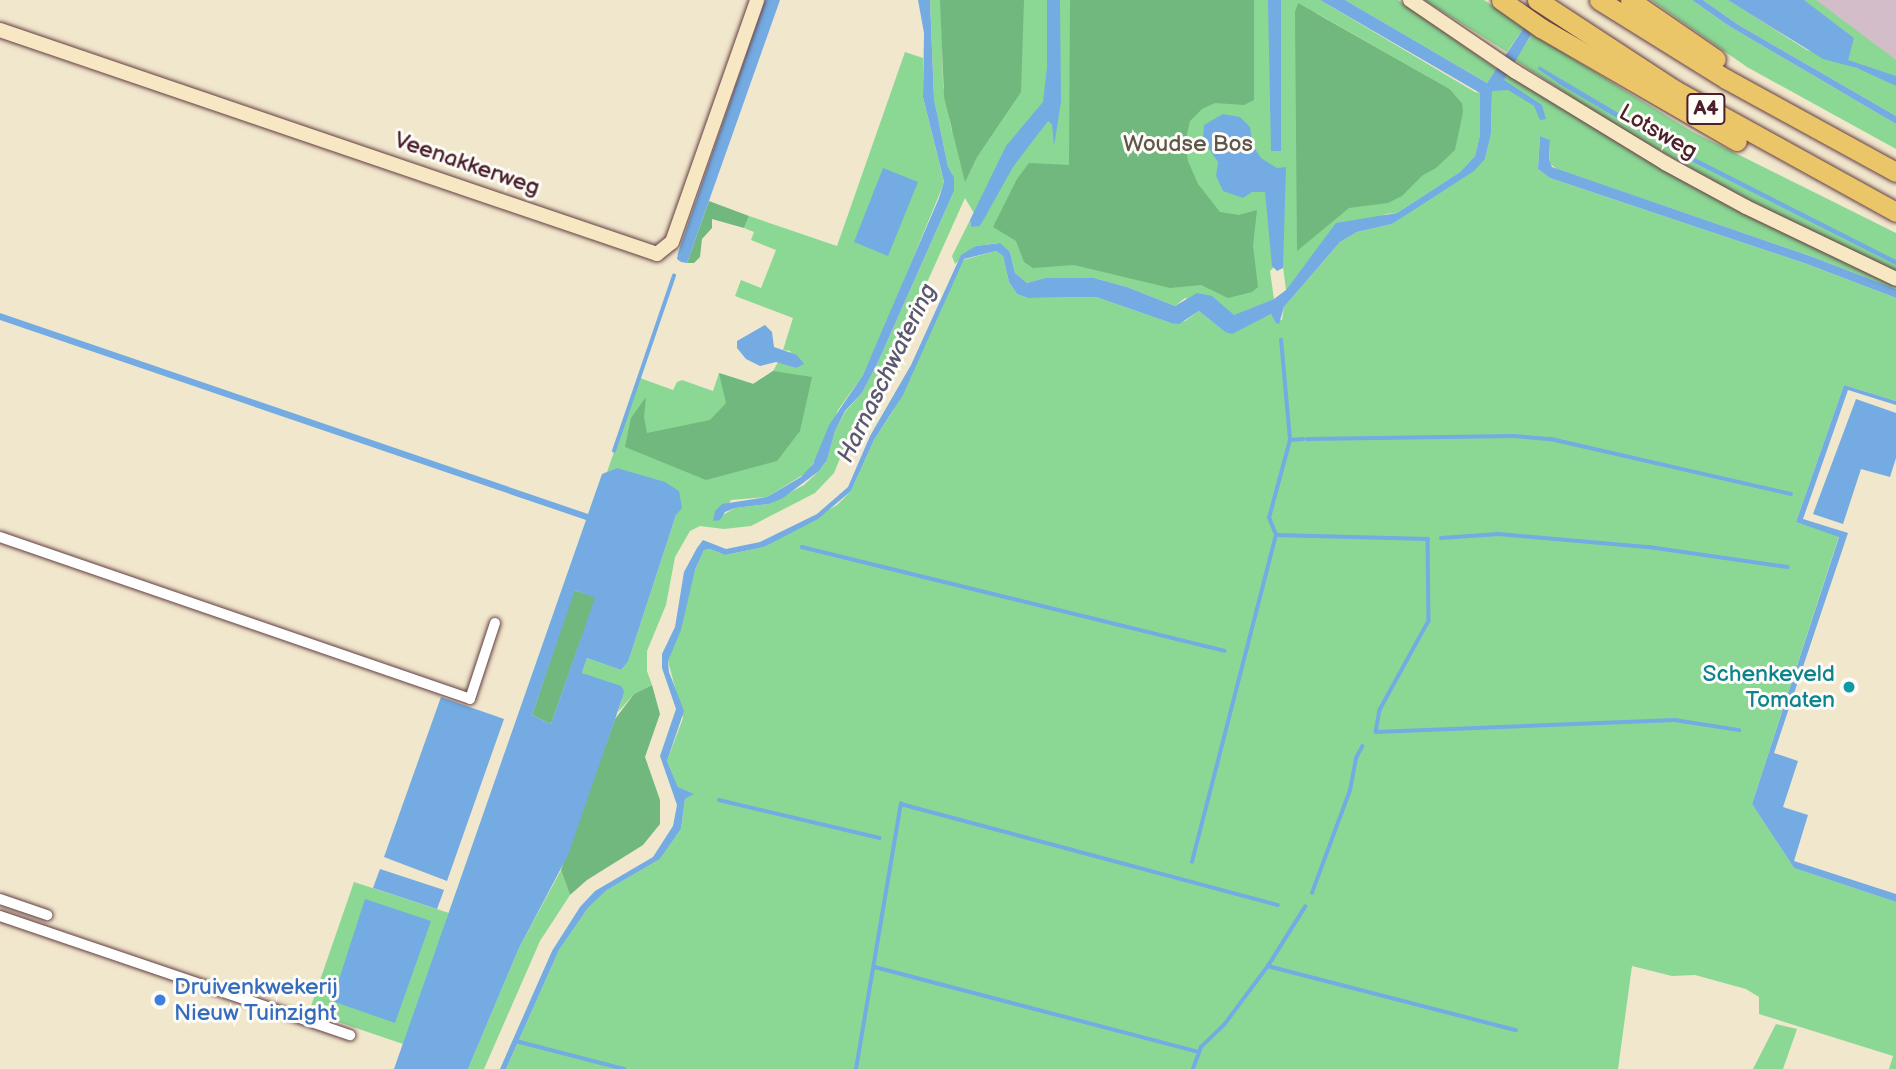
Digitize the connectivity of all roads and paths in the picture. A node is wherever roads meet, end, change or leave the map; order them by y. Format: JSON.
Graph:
{"nodes":[{"id":1,"x":757,"y":0,"type":"edge"},
{"id":2,"x":1410,"y":0,"type":"edge"},
{"id":3,"x":1501,"y":0,"type":"edge"},
{"id":4,"x":1599,"y":0,"type":"edge"},
{"id":5,"x":1630,"y":0,"type":"edge"},
{"id":6,"x":1543,"y":4,"type":"edge"},
{"id":7,"x":0,"y":30,"type":"edge"},
{"id":8,"x":1871,"y":160,"type":"junction"},
{"id":9,"x":1896,"y":172,"type":"edge"},
{"id":10,"x":1865,"y":198,"type":"junction"},
{"id":11,"x":1896,"y":212,"type":"edge"},
{"id":12,"x":1896,"y":279,"type":"edge"},
{"id":13,"x":0,"y":537,"type":"edge"},
{"id":14,"x":495,"y":623,"type":"dead end"},
{"id":15,"x":0,"y":899,"type":"edge"},
{"id":16,"x":47,"y":915,"type":"dead end"},
{"id":17,"x":0,"y":916,"type":"edge"},
{"id":18,"x":351,"y":1035,"type":"dead end"}],
"edges":[{"from":1,"to":7,"type":"street","name":"Veenakkerweg"},
{"from":2,"to":12,"type":"street","name":"Lotsweg"},
{"from":3,"to":10,"type":"highway","number":"A4"},
{"from":4,"to":8,"type":"highway","number":"A4"},
{"from":5,"to":8,"type":"highway","number":"A4"},
{"from":6,"to":10,"type":"highway","number":"A4"},
{"from":8,"to":9,"type":"highway","number":"A4"},
{"from":10,"to":11,"type":"highway","number":"A4"},
{"from":13,"to":14,"type":"street"},
{"from":15,"to":16,"type":"street"},
{"from":17,"to":18,"type":"street"}]}
